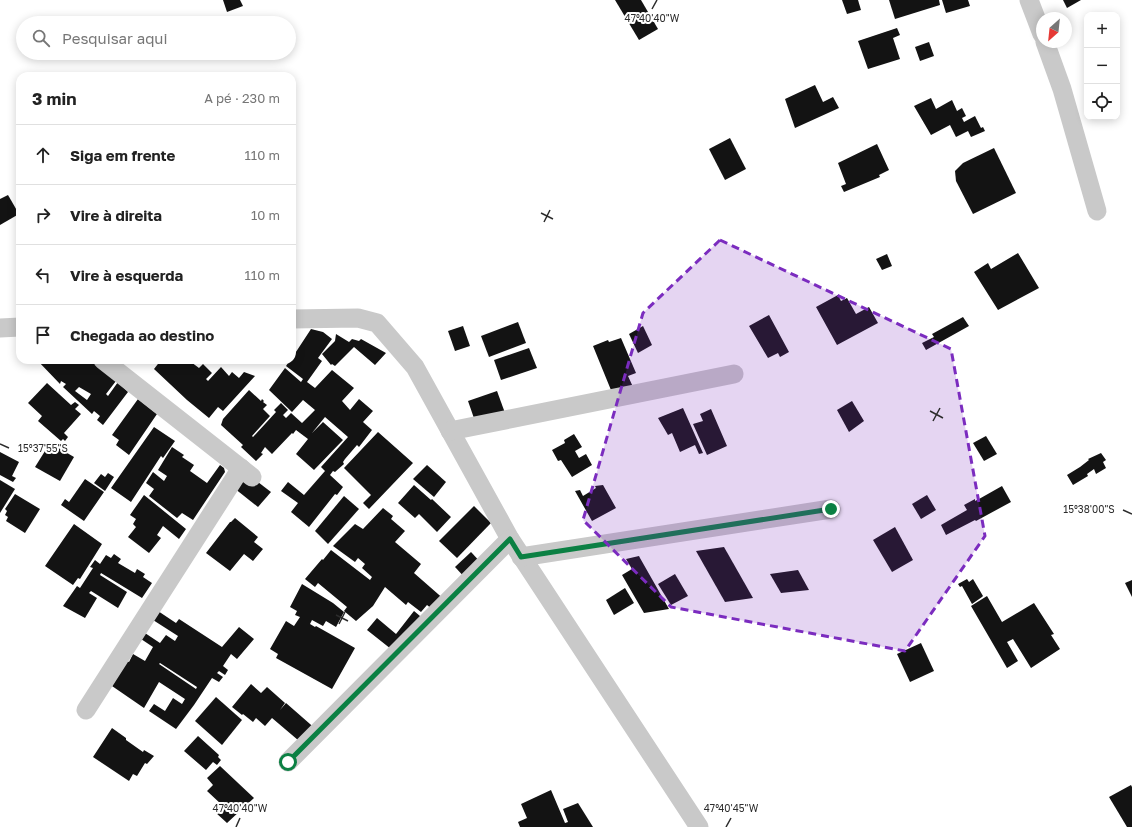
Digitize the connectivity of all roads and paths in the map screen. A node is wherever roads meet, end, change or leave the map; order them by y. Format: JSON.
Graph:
{"nodes":[{"id":1,"x":1029,"y":0,"type":"edge"},
{"id":2,"x":1036,"y":18,"type":"edge"},
{"id":3,"x":1047,"y":48,"type":"edge"},
{"id":4,"x":1097,"y":211,"type":"dead end"},
{"id":5,"x":296,"y":319,"type":"edge"},
{"id":6,"x":16,"y":327,"type":"edge"},
{"id":7,"x":0,"y":328,"type":"edge"},
{"id":8,"x":109,"y":364,"type":"edge"},
{"id":9,"x":734,"y":374,"type":"dead end"},
{"id":10,"x":450,"y":431,"type":"junction"},
{"id":11,"x":831,"y":509,"type":"dead end"},
{"id":12,"x":510,"y":539,"type":"junction"},
{"id":13,"x":521,"y":557,"type":"junction"},
{"id":14,"x":86,"y":710,"type":"dead end"},
{"id":15,"x":288,"y":762,"type":"dead end"},
{"id":16,"x":699,"y":827,"type":"edge"}],
"edges":[{"from":1,"to":2,"type":"street"},
{"from":3,"to":4,"type":"street"},
{"from":5,"to":10,"type":"street"},
{"from":6,"to":7,"type":"street"},
{"from":8,"to":14,"type":"street"},
{"from":9,"to":10,"type":"street"},
{"from":10,"to":12,"type":"street"},
{"from":11,"to":13,"type":"street"},
{"from":12,"to":13,"type":"street"},
{"from":12,"to":15,"type":"street"},
{"from":13,"to":16,"type":"street"}]}
